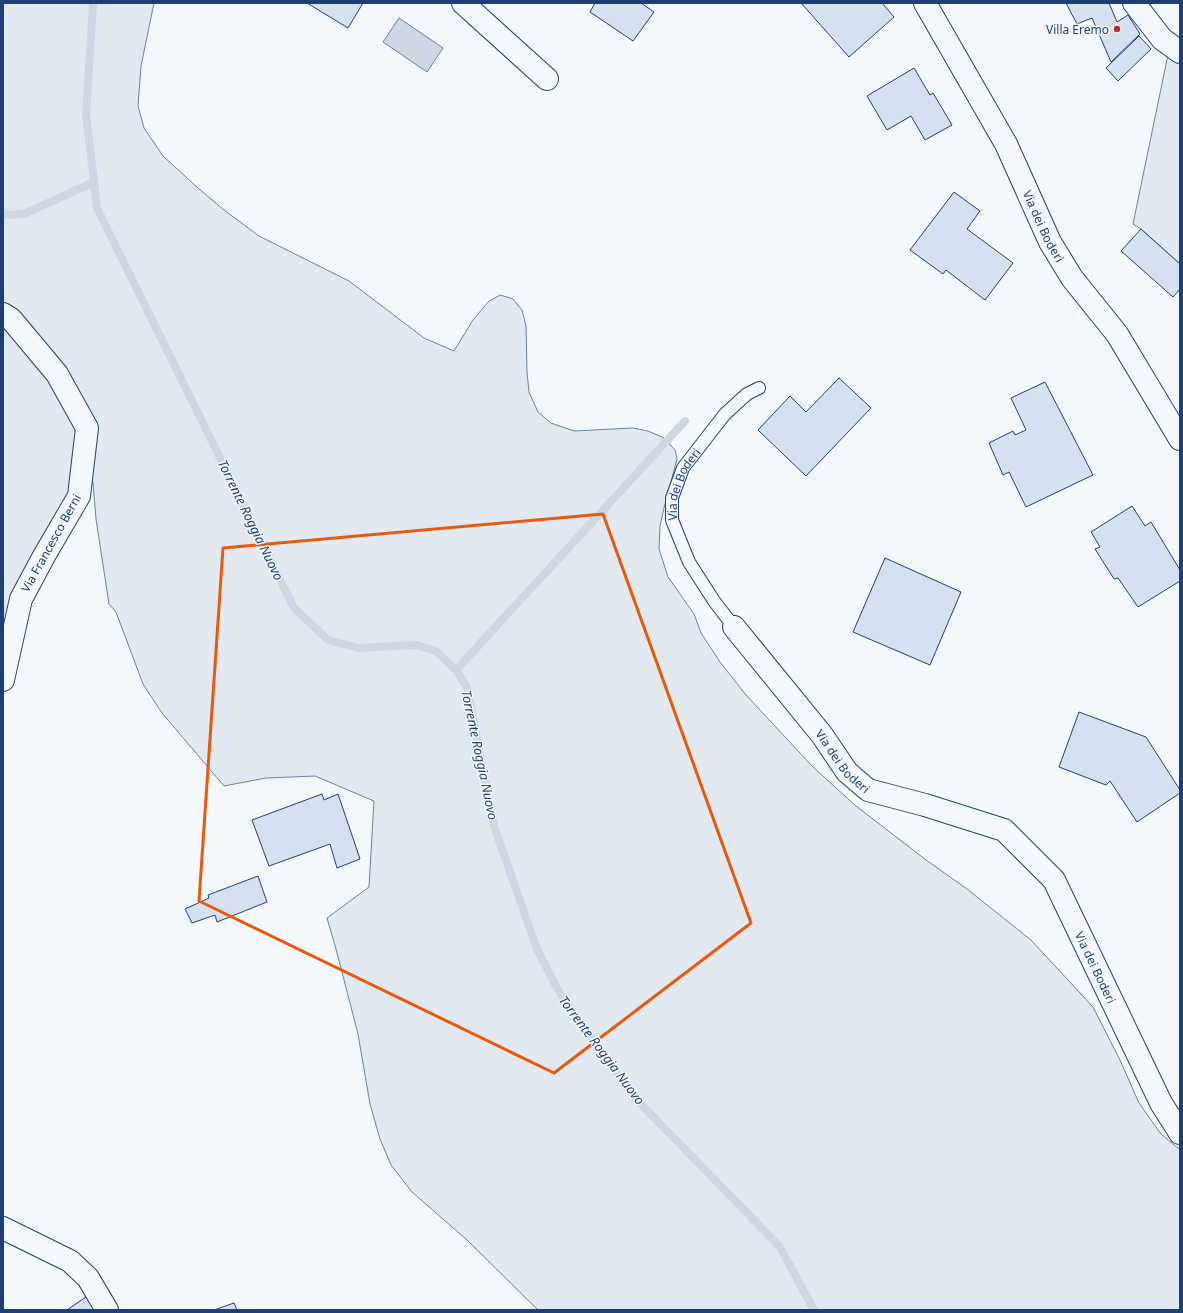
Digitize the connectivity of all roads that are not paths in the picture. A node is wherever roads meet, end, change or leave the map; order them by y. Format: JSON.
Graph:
{"nodes":[{"id":1,"x":463,"y":3,"type":"edge"},
{"id":2,"x":926,"y":3,"type":"edge"},
{"id":3,"x":1134,"y":3,"type":"edge"},
{"id":4,"x":1180,"y":52,"type":"edge"},
{"id":5,"x":547,"y":79,"type":"dead end"},
{"id":6,"x":3,"y":314,"type":"edge"},
{"id":7,"x":758,"y":388,"type":"dead end"},
{"id":8,"x":1180,"y":439,"type":"edge"},
{"id":9,"x":734,"y":627,"type":"joint"},
{"id":10,"x":3,"y":680,"type":"edge"},
{"id":11,"x":1180,"y":1133,"type":"edge"},
{"id":12,"x":3,"y":1228,"type":"edge"},
{"id":13,"x":107,"y":1310,"type":"edge"}],
"edges":[{"from":1,"to":5,"type":"street"},
{"from":2,"to":8,"type":"street","name":"Via dei Boderi"},
{"from":3,"to":4,"type":"street"},
{"from":6,"to":10,"type":"street","name":"Via Francesco Berni"},
{"from":7,"to":9,"type":"lane","name":"Via dei Boderi"},
{"from":9,"to":11,"type":"street","name":"Via dei Boderi"},
{"from":12,"to":13,"type":"street"}]}
